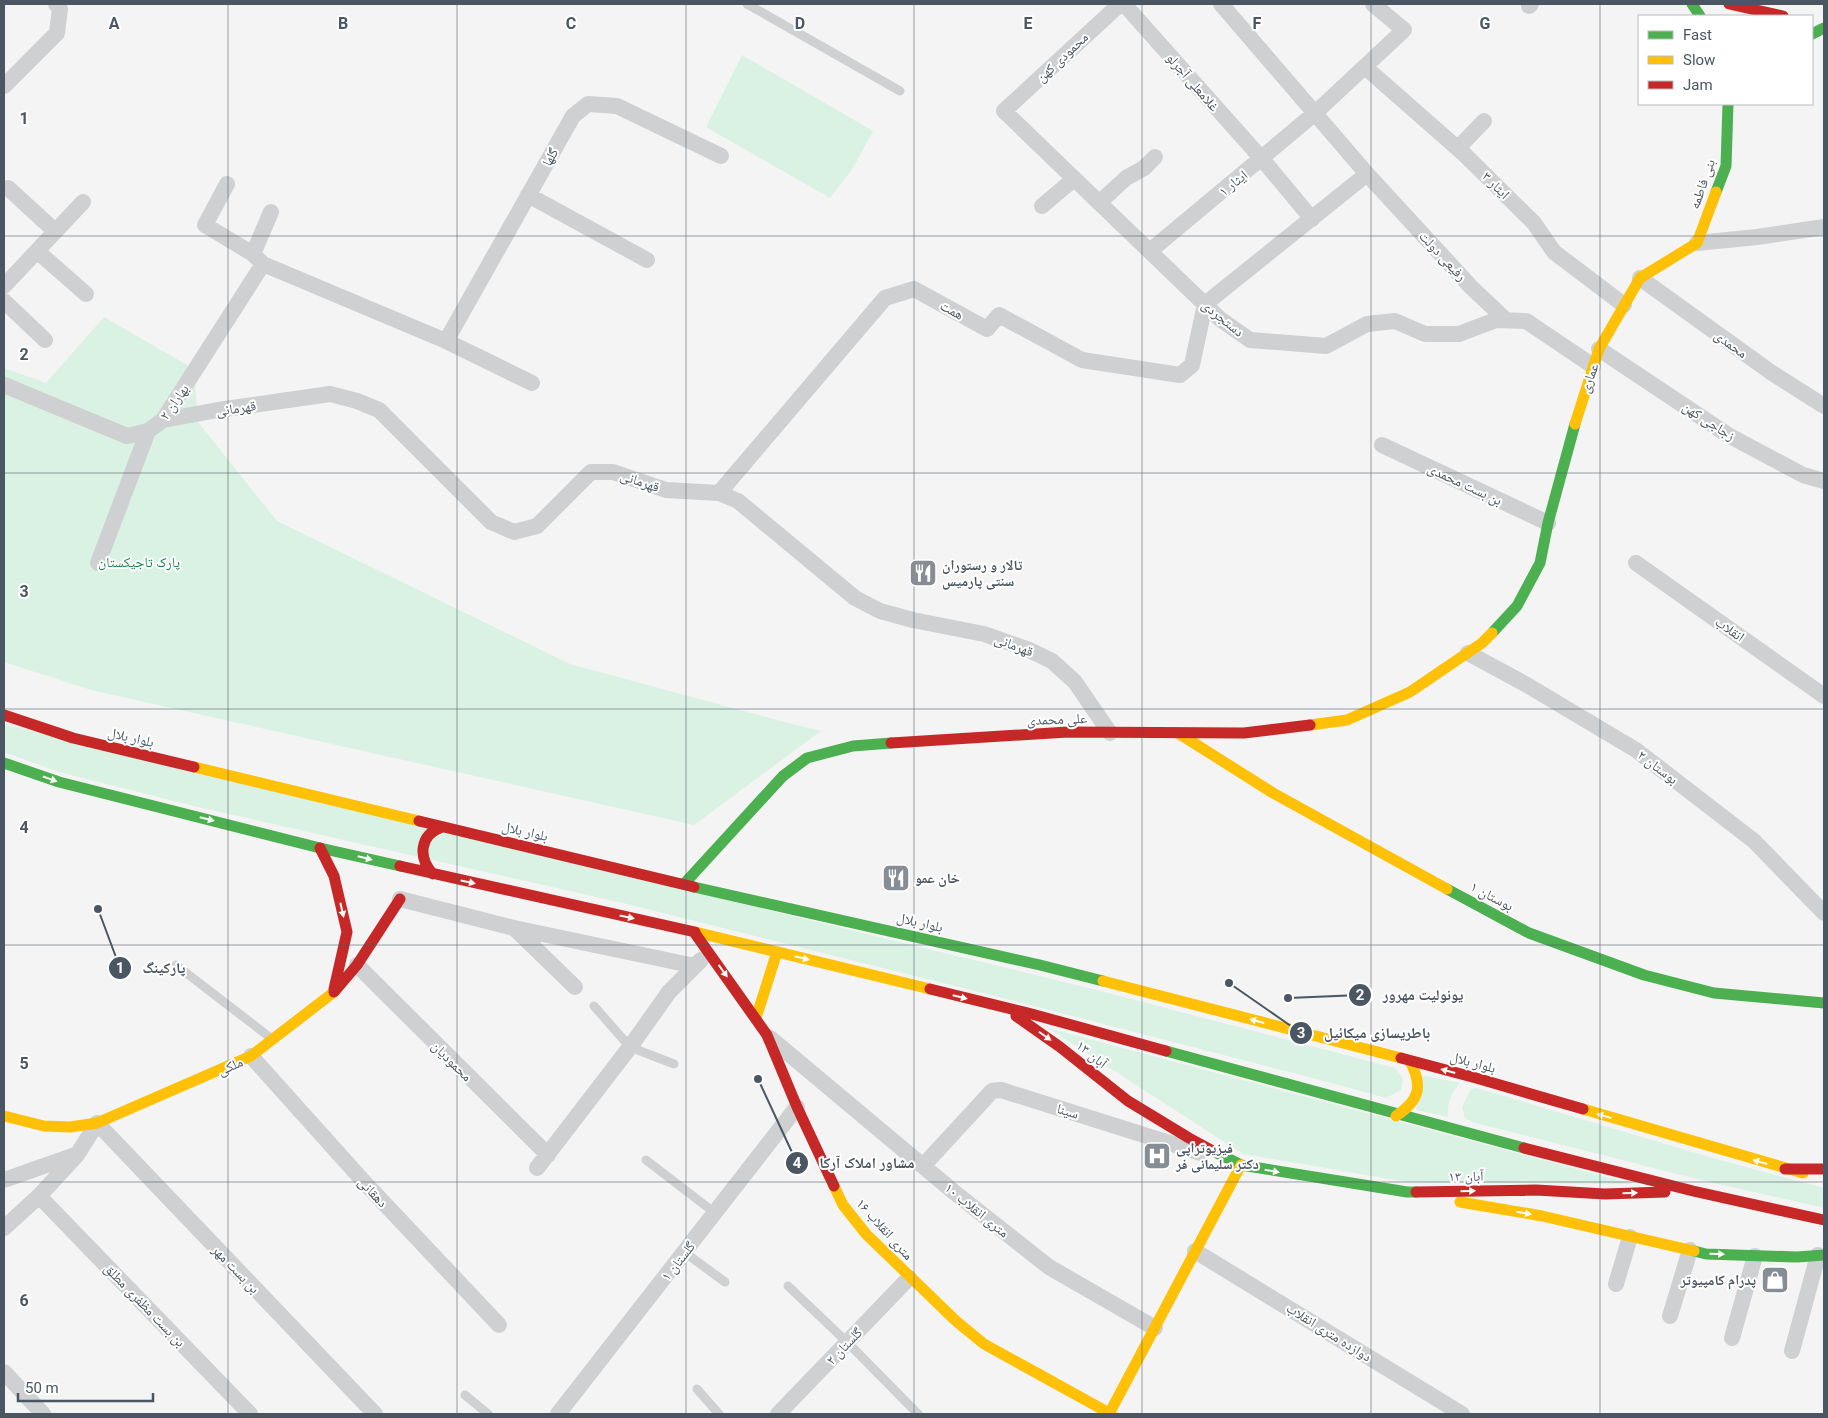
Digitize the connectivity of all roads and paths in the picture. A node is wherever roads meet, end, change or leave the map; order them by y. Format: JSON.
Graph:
{"nodes":[{"id":1,"x":56,"y":4,"type":"edge"},
{"id":2,"x":747,"y":4,"type":"edge"},
{"id":3,"x":1120,"y":4,"type":"edge"},
{"id":4,"x":1124,"y":4,"type":"edge"},
{"id":5,"x":1220,"y":4,"type":"edge"},
{"id":6,"x":1373,"y":4,"type":"edge"},
{"id":7,"x":1692,"y":4,"type":"edge"},
{"id":8,"x":1729,"y":4,"type":"edge"},
{"id":9,"x":1699,"y":15,"type":"edge"},
{"id":10,"x":1777,"y":15,"type":"edge"},
{"id":11,"x":1365,"y":67,"type":"junction"},
{"id":12,"x":4,"y":86,"type":"edge"},
{"id":13,"x":900,"y":91,"type":"dead end"},
{"id":14,"x":1728,"y":105,"type":"edge"},
{"id":15,"x":1004,"y":111,"type":"joint"},
{"id":16,"x":1314,"y":114,"type":"junction"},
{"id":17,"x":1484,"y":121,"type":"dead end"},
{"id":18,"x":1458,"y":148,"type":"junction"},
{"id":19,"x":721,"y":156,"type":"dead end"},
{"id":20,"x":1155,"y":157,"type":"dead end"},
{"id":21,"x":1262,"y":160,"type":"junction"},
{"id":22,"x":1367,"y":174,"type":"junction"},
{"id":23,"x":1074,"y":179,"type":"junction"},
{"id":24,"x":227,"y":184,"type":"dead end"},
{"id":25,"x":8,"y":188,"type":"dead end"},
{"id":26,"x":528,"y":195,"type":"junction"},
{"id":27,"x":82,"y":202,"type":"dead end"},
{"id":28,"x":1099,"y":203,"type":"junction"},
{"id":29,"x":1042,"y":206,"type":"dead end"},
{"id":30,"x":271,"y":212,"type":"dead end"},
{"id":31,"x":1312,"y":219,"type":"junction"},
{"id":32,"x":1824,"y":226,"type":"edge"},
{"id":33,"x":55,"y":231,"type":"junction"},
{"id":34,"x":1696,"y":243,"type":"junction"},
{"id":35,"x":37,"y":251,"type":"junction"},
{"id":36,"x":1150,"y":251,"type":"junction"},
{"id":37,"x":258,"y":259,"type":"junction"},
{"id":38,"x":647,"y":260,"type":"dead end"},
{"id":39,"x":1640,"y":278,"type":"junction"},
{"id":40,"x":4,"y":286,"type":"edge"},
{"id":41,"x":86,"y":294,"type":"dead end"},
{"id":42,"x":4,"y":302,"type":"edge"},
{"id":43,"x":1205,"y":304,"type":"junction"},
{"id":44,"x":1624,"y":305,"type":"junction"},
{"id":45,"x":1506,"y":320,"type":"junction"},
{"id":46,"x":45,"y":340,"type":"dead end"},
{"id":47,"x":446,"y":341,"type":"junction"},
{"id":48,"x":1599,"y":349,"type":"junction"},
{"id":49,"x":1593,"y":366,"type":"junction"},
{"id":50,"x":532,"y":382,"type":"dead end"},
{"id":51,"x":4,"y":385,"type":"edge"},
{"id":52,"x":1824,"y":406,"type":"edge"},
{"id":53,"x":163,"y":420,"type":"junction"},
{"id":54,"x":148,"y":432,"type":"junction"},
{"id":55,"x":1382,"y":445,"type":"dead end"},
{"id":56,"x":1824,"y":481,"type":"edge"},
{"id":57,"x":719,"y":493,"type":"junction"},
{"id":58,"x":1548,"y":523,"type":"junction"},
{"id":59,"x":98,"y":563,"type":"dead end"},
{"id":60,"x":1636,"y":563,"type":"dead end"},
{"id":61,"x":1468,"y":653,"type":"junction"},
{"id":62,"x":1824,"y":696,"type":"edge"},
{"id":63,"x":4,"y":715,"type":"edge"},
{"id":64,"x":1110,"y":732,"type":"junction"},
{"id":65,"x":1178,"y":733,"type":"junction"},
{"id":66,"x":4,"y":763,"type":"edge"},
{"id":67,"x":442,"y":826,"type":"junction"},
{"id":68,"x":320,"y":848,"type":"junction"},
{"id":69,"x":433,"y":874,"type":"junction"},
{"id":70,"x":684,"y":884,"type":"junction"},
{"id":71,"x":400,"y":899,"type":"joint"},
{"id":72,"x":1824,"y":913,"type":"edge"},
{"id":73,"x":514,"y":928,"type":"junction"},
{"id":74,"x":694,"y":932,"type":"junction"},
{"id":75,"x":777,"y":952,"type":"junction"},
{"id":76,"x":709,"y":953,"type":"junction"},
{"id":77,"x":176,"y":965,"type":"dead end"},
{"id":78,"x":357,"y":965,"type":"junction"},
{"id":79,"x":695,"y":966,"type":"junction"},
{"id":80,"x":575,"y":987,"type":"dead end"},
{"id":81,"x":334,"y":992,"type":"junction"},
{"id":82,"x":1824,"y":1003,"type":"edge"},
{"id":83,"x":594,"y":1006,"type":"dead end"},
{"id":84,"x":1005,"y":1008,"type":"junction"},
{"id":85,"x":756,"y":1018,"type":"junction"},
{"id":86,"x":767,"y":1035,"type":"junction"},
{"id":87,"x":272,"y":1039,"type":"junction"},
{"id":88,"x":630,"y":1047,"type":"junction"},
{"id":89,"x":251,"y":1056,"type":"junction"},
{"id":90,"x":1410,"y":1061,"type":"junction"},
{"id":91,"x":674,"y":1064,"type":"dead end"},
{"id":92,"x":797,"y":1107,"type":"junction"},
{"id":93,"x":4,"y":1116,"type":"edge"},
{"id":94,"x":1396,"y":1116,"type":"junction"},
{"id":95,"x":97,"y":1123,"type":"junction"},
{"id":96,"x":77,"y":1154,"type":"junction"},
{"id":97,"x":548,"y":1155,"type":"junction"},
{"id":98,"x":646,"y":1160,"type":"dead end"},
{"id":99,"x":1241,"y":1165,"type":"junction"},
{"id":100,"x":923,"y":1166,"type":"junction"},
{"id":101,"x":537,"y":1168,"type":"dead end"},
{"id":102,"x":1785,"y":1169,"type":"junction"},
{"id":103,"x":1824,"y":1169,"type":"edge"},
{"id":104,"x":1824,"y":1177,"type":"edge"},
{"id":105,"x":4,"y":1180,"type":"edge"},
{"id":106,"x":1407,"y":1192,"type":"junction"},
{"id":107,"x":1693,"y":1192,"type":"junction"},
{"id":108,"x":39,"y":1196,"type":"junction"},
{"id":109,"x":715,"y":1213,"type":"junction"},
{"id":110,"x":1824,"y":1220,"type":"edge"},
{"id":111,"x":4,"y":1228,"type":"edge"},
{"id":112,"x":1630,"y":1237,"type":"junction"},
{"id":113,"x":1690,"y":1250,"type":"junction"},
{"id":114,"x":1196,"y":1251,"type":"junction"},
{"id":115,"x":684,"y":1252,"type":"junction"},
{"id":116,"x":1821,"y":1255,"type":"edge"},
{"id":117,"x":1755,"y":1256,"type":"junction"},
{"id":118,"x":909,"y":1278,"type":"junction"},
{"id":119,"x":725,"y":1282,"type":"dead end"},
{"id":120,"x":1616,"y":1284,"type":"dead end"},
{"id":121,"x":788,"y":1286,"type":"dead end"},
{"id":122,"x":1670,"y":1316,"type":"dead end"},
{"id":123,"x":500,"y":1325,"type":"dead end"},
{"id":124,"x":1155,"y":1328,"type":"junction"},
{"id":125,"x":1732,"y":1338,"type":"dead end"},
{"id":126,"x":848,"y":1343,"type":"junction"},
{"id":127,"x":1792,"y":1351,"type":"dead end"},
{"id":128,"x":4,"y":1372,"type":"edge"},
{"id":129,"x":697,"y":1389,"type":"dead end"},
{"id":130,"x":465,"y":1395,"type":"dead end"},
{"id":131,"x":43,"y":1414,"type":"edge"},
{"id":132,"x":250,"y":1414,"type":"edge"},
{"id":133,"x":375,"y":1414,"type":"edge"},
{"id":134,"x":488,"y":1414,"type":"edge"},
{"id":135,"x":558,"y":1414,"type":"edge"},
{"id":136,"x":720,"y":1414,"type":"edge"},
{"id":137,"x":778,"y":1414,"type":"edge"},
{"id":138,"x":918,"y":1414,"type":"edge"},
{"id":139,"x":1110,"y":1414,"type":"edge"},
{"id":140,"x":1462,"y":1414,"type":"edge"}],
"edges":[{"from":1,"to":12,"type":"street"},
{"from":2,"to":13,"type":"lane"},
{"from":3,"to":15,"type":"street","name":"محمودی کهن"},
{"from":4,"to":21,"type":"street","name":"غلامعلی آجرلو"},
{"from":5,"to":16,"type":"street"},
{"from":6,"to":11,"type":"street","name":"۱ ایثار"},
{"from":7,"to":9,"type":"street"},
{"from":8,"to":10,"type":"street"},
{"from":11,"to":16,"type":"street","name":"۱ ایثار"},
{"from":11,"to":18,"type":"street","name":"ایثار ۳"},
{"from":14,"to":34,"type":"street","name":"بنی فاطمه"},
{"from":15,"to":23,"type":"street","name":"دستجردی"},
{"from":16,"to":21,"type":"street","name":"۱ ایثار"},
{"from":16,"to":22,"type":"street","name":"رفیعی دولت"},
{"from":17,"to":18,"type":"street"},
{"from":18,"to":44,"type":"street","name":"ایثار ۳"},
{"from":19,"to":26,"type":"street","name":"گلها"},
{"from":20,"to":28,"type":"street"},
{"from":21,"to":31,"type":"street","name":"غلامعلی آجرلو"},
{"from":21,"to":36,"type":"street","name":"۱ ایثار"},
{"from":22,"to":31,"type":"street"},
{"from":22,"to":45,"type":"street","name":"رفیعی دولت"},
{"from":23,"to":28,"type":"street","name":"دستجردی"},
{"from":23,"to":29,"type":"street"},
{"from":24,"to":37,"type":"street"},
{"from":25,"to":33,"type":"street"},
{"from":26,"to":38,"type":"street"},
{"from":26,"to":47,"type":"street","name":"گلها"},
{"from":27,"to":33,"type":"street"},
{"from":28,"to":36,"type":"street","name":"دستجردی"},
{"from":30,"to":37,"type":"street","name":"بهاران ۲"},
{"from":31,"to":43,"type":"street"},
{"from":32,"to":34,"type":"street","name":"عماری"},
{"from":33,"to":35,"type":"street"},
{"from":34,"to":39,"type":"street","name":"عماری"},
{"from":35,"to":40,"type":"street"},
{"from":35,"to":41,"type":"street"},
{"from":36,"to":43,"type":"street","name":"دستجردی"},
{"from":37,"to":47,"type":"street"},
{"from":37,"to":53,"type":"street","name":"بهاران ۲"},
{"from":39,"to":44,"type":"street","name":"عماری"},
{"from":39,"to":52,"type":"street","name":"محمدی"},
{"from":42,"to":46,"type":"street"},
{"from":43,"to":45,"type":"street","name":"دستجردی"},
{"from":43,"to":57,"type":"street","name":"همت"},
{"from":44,"to":48,"type":"street","name":"عماری"},
{"from":45,"to":49,"type":"street"},
{"from":47,"to":50,"type":"street"},
{"from":48,"to":49,"type":"street","name":"عماری"},
{"from":48,"to":56,"type":"street","name":"زجاجی کهن"},
{"from":49,"to":58,"type":"street","name":"عماری"},
{"from":51,"to":54,"type":"street","name":"بهاران ۲"},
{"from":53,"to":54,"type":"street","name":"بهاران ۲"},
{"from":53,"to":57,"type":"street","name":"قهرمانی"},
{"from":54,"to":59,"type":"street"},
{"from":55,"to":58,"type":"street","name":"بن بست محمدی"},
{"from":57,"to":64,"type":"street","name":"قهرمانی"},
{"from":58,"to":61,"type":"street","name":"عماری"},
{"from":60,"to":62,"type":"street","name":"انقلاب"},
{"from":61,"to":65,"type":"street","name":"علی محمدی"},
{"from":61,"to":72,"type":"street","name":"بوستان ۲"},
{"from":63,"to":67,"type":"street","name":"بلوار بلال"},
{"from":64,"to":65,"type":"street","name":"علی محمدی"},
{"from":64,"to":70,"type":"street","name":"علی محمدی"},
{"from":65,"to":82,"type":"street","name":"بوستان ۱"},
{"from":66,"to":68,"type":"street","one_way":true},
{"from":67,"to":69,"type":"street"},
{"from":67,"to":70,"type":"street","name":"بلوار بلال"},
{"from":68,"to":69,"type":"street","one_way":true},
{"from":68,"to":81,"type":"street","one_way":true},
{"from":69,"to":74,"type":"street","one_way":true},
{"from":90,"to":70,"type":"street","name":"بلوار بلال","one_way":true},
{"from":71,"to":73,"type":"street"},
{"from":71,"to":78,"type":"street","name":"ملکی"},
{"from":73,"to":79,"type":"street"},
{"from":73,"to":80,"type":"street"},
{"from":74,"to":75,"type":"street"},
{"from":74,"to":76,"type":"street","name":"۱۶ متری انقلاب"},
{"from":75,"to":84,"type":"street","one_way":true},
{"from":75,"to":85,"type":"street"},
{"from":76,"to":79,"type":"street"},
{"from":76,"to":85,"type":"street","name":"۱۶ متری انقلاب","one_way":true},
{"from":77,"to":87,"type":"lane"},
{"from":78,"to":81,"type":"street","name":"ملکی"},
{"from":78,"to":97,"type":"street","name":"محمودیان"},
{"from":79,"to":88,"type":"street"},
{"from":81,"to":87,"type":"street","name":"ملکی"},
{"from":83,"to":88,"type":"lane"},
{"from":84,"to":94,"type":"street"},
{"from":84,"to":99,"type":"street","name":"۱۳ آبان","one_way":true},
{"from":85,"to":86,"type":"street","name":"۱۶ متری انقلاب"},
{"from":86,"to":92,"type":"street","name":"۱۶ متری انقلاب"},
{"from":86,"to":100,"type":"street","name":"۱۰ متری انقلاب"},
{"from":87,"to":89,"type":"street","name":"ملکی"},
{"from":88,"to":91,"type":"lane"},
{"from":88,"to":97,"type":"street"},
{"from":89,"to":95,"type":"street","name":"ملکی"},
{"from":89,"to":123,"type":"street","name":"دهقانی"},
{"from":90,"to":94,"type":"street"},
{"from":102,"to":90,"type":"street","name":"بلوار بلال","one_way":true},
{"from":92,"to":109,"type":"street","name":"گلستان ۱"},
{"from":92,"to":118,"type":"street","name":"۱۶ متری انقلاب"},
{"from":93,"to":95,"type":"street","name":"ملکی"},
{"from":94,"to":107,"type":"street"},
{"from":95,"to":96,"type":"street"},
{"from":95,"to":133,"type":"street","name":"بن بست مهر"},
{"from":96,"to":105,"type":"street"},
{"from":96,"to":108,"type":"street"},
{"from":97,"to":101,"type":"street"},
{"from":98,"to":109,"type":"lane"},
{"from":99,"to":100,"type":"street","name":"سینا"},
{"from":99,"to":106,"type":"street","name":"۱۳ آبان","one_way":true},
{"from":99,"to":114,"type":"street"},
{"from":100,"to":124,"type":"street","name":"۱۰ متری انقلاب"},
{"from":102,"to":103,"type":"street"},
{"from":102,"to":104,"type":"street","name":"بلوار بلال"},
{"from":106,"to":107,"type":"street","name":"۱۳ آبان","one_way":true},
{"from":106,"to":112,"type":"street","one_way":true},
{"from":107,"to":110,"type":"street"},
{"from":108,"to":111,"type":"street"},
{"from":108,"to":132,"type":"street","name":"بن بست مظفری مطلق"},
{"from":109,"to":115,"type":"street","name":"گلستان ۱"},
{"from":112,"to":113,"type":"street"},
{"from":112,"to":120,"type":"street"},
{"from":113,"to":117,"type":"street","one_way":true},
{"from":113,"to":122,"type":"street"},
{"from":114,"to":124,"type":"street"},
{"from":114,"to":140,"type":"street","name":"دوازده متری انقلاب"},
{"from":115,"to":119,"type":"lane"},
{"from":115,"to":135,"type":"street","name":"گلستان ۱"},
{"from":116,"to":117,"type":"street"},
{"from":116,"to":127,"type":"street"},
{"from":117,"to":125,"type":"street"},
{"from":118,"to":126,"type":"street","name":"گلستان ۲"},
{"from":118,"to":139,"type":"street","name":"۱۶ متری انقلاب"},
{"from":121,"to":126,"type":"lane"},
{"from":124,"to":139,"type":"street"},
{"from":126,"to":137,"type":"street","name":"گلستان ۲"},
{"from":126,"to":138,"type":"lane"},
{"from":128,"to":131,"type":"street"},
{"from":129,"to":136,"type":"lane"},
{"from":130,"to":134,"type":"lane"}]}
